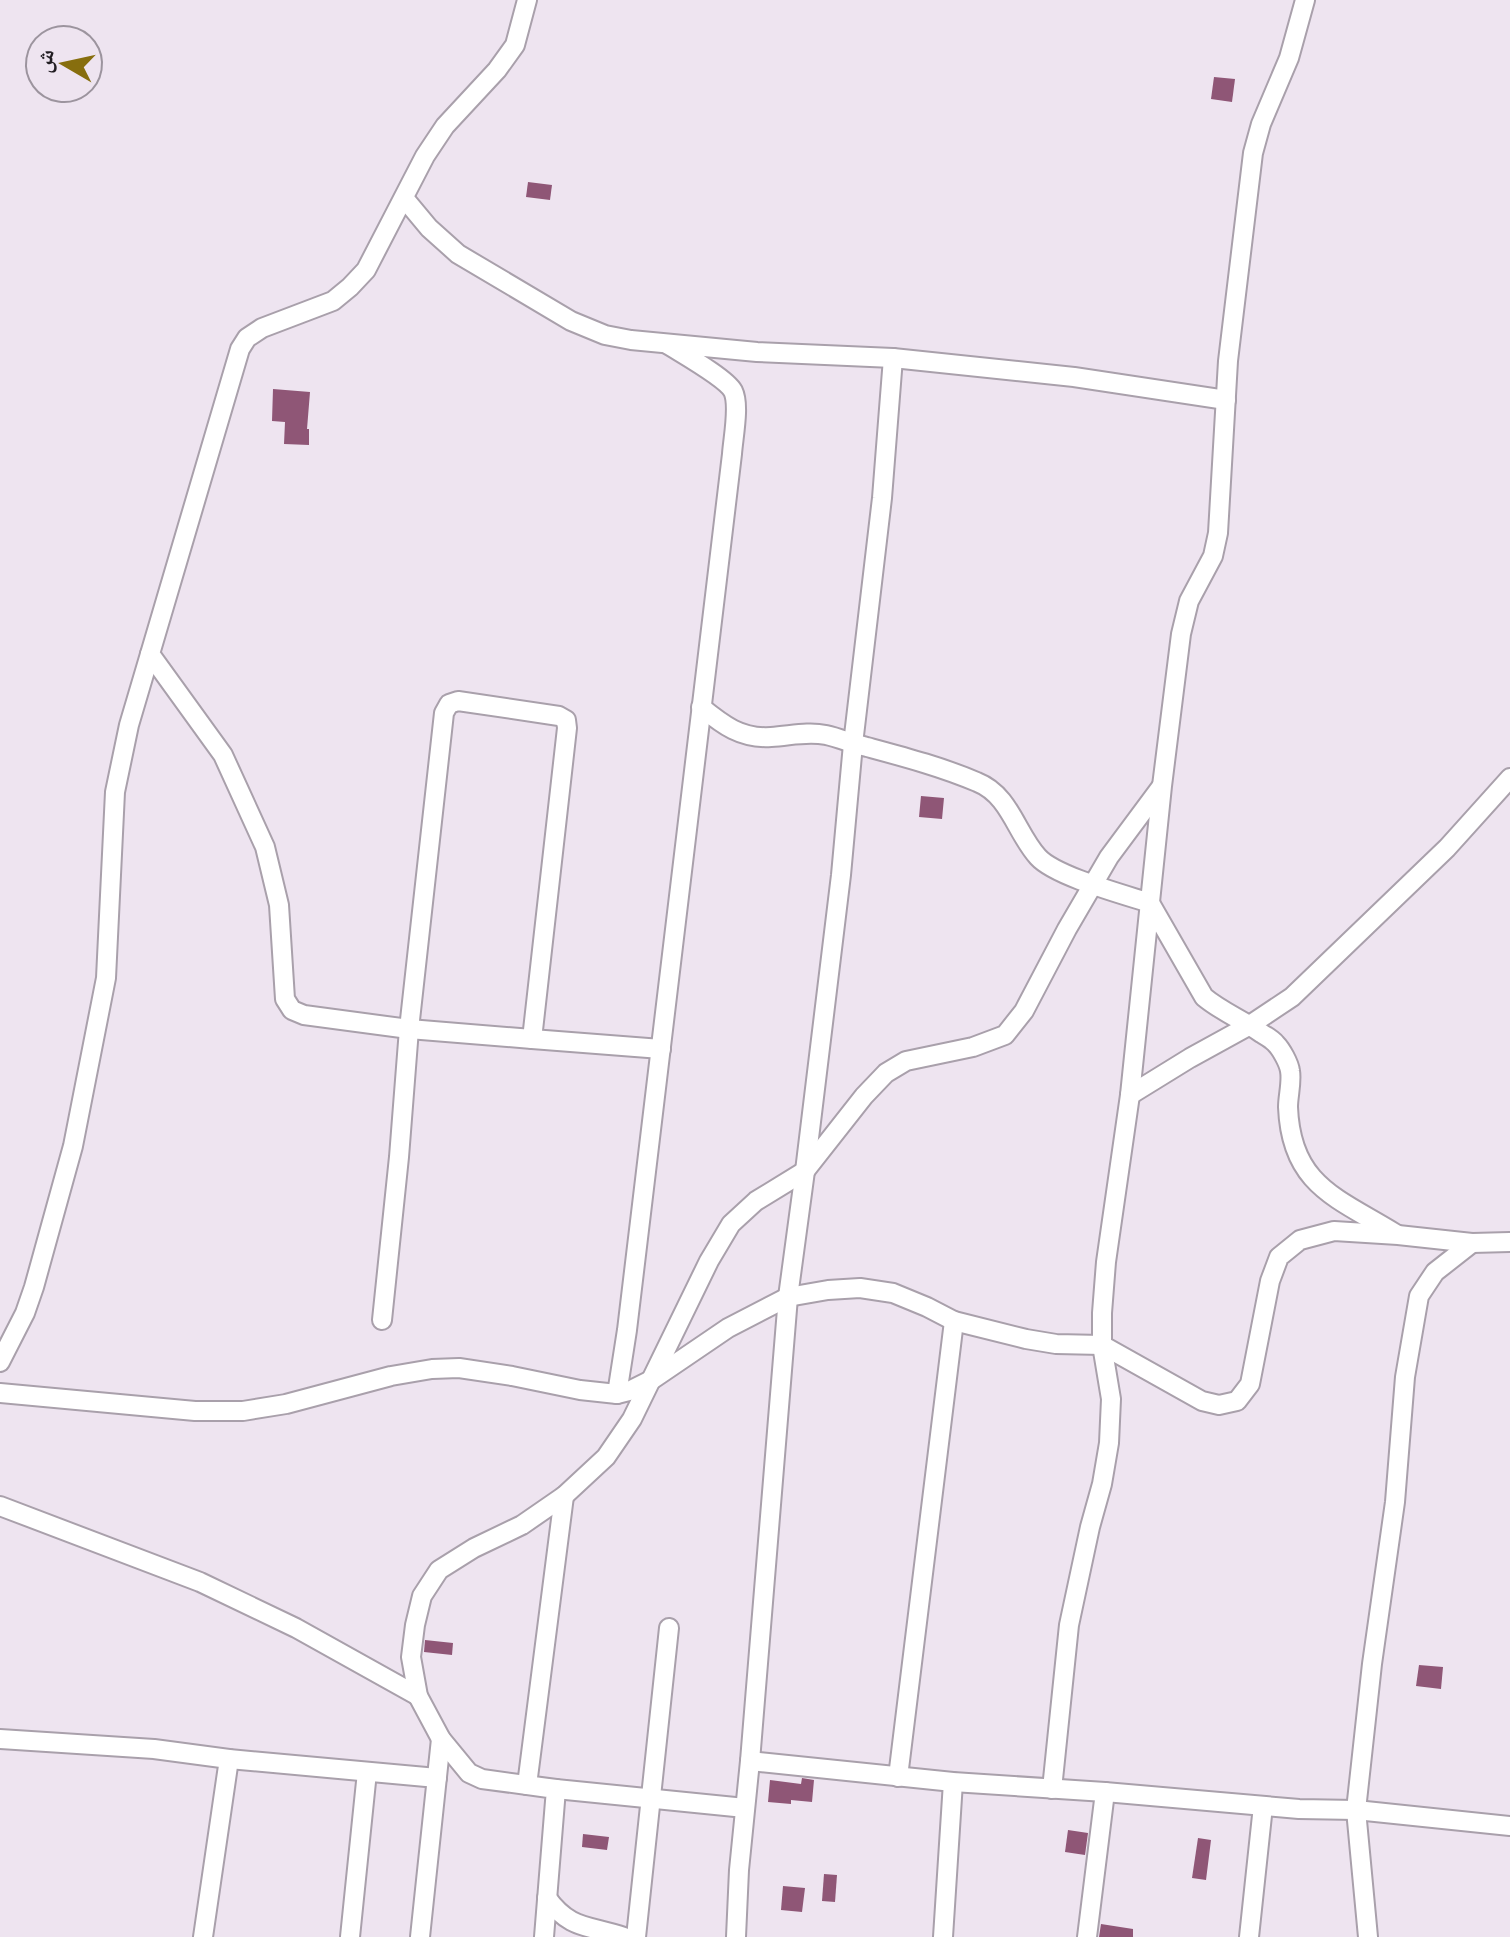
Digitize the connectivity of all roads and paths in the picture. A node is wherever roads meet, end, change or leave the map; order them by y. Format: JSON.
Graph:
{"nodes":[{"id":1,"x":527,"y":0,"type":"edge"},
{"id":2,"x":1305,"y":0,"type":"edge"},
{"id":3,"x":404,"y":198,"type":"junction"},
{"id":4,"x":667,"y":344,"type":"junction"},
{"id":5,"x":893,"y":358,"type":"junction"},
{"id":6,"x":1226,"y":400,"type":"junction"},
{"id":7,"x":150,"y":654,"type":"junction"},
{"id":8,"x":701,"y":707,"type":"junction"},
{"id":9,"x":853,"y":744,"type":"junction"},
{"id":10,"x":1510,"y":778,"type":"edge"},
{"id":11,"x":1162,"y":786,"type":"junction"},
{"id":12,"x":1093,"y":884,"type":"junction"},
{"id":13,"x":1150,"y":903,"type":"junction"},
{"id":14,"x":1250,"y":1025,"type":"junction"},
{"id":15,"x":409,"y":1029,"type":"junction"},
{"id":16,"x":532,"y":1039,"type":"junction"},
{"id":17,"x":661,"y":1049,"type":"junction"},
{"id":18,"x":1130,"y":1095,"type":"junction"},
{"id":19,"x":805,"y":1171,"type":"junction"},
{"id":20,"x":1398,"y":1235,"type":"junction"},
{"id":21,"x":1510,"y":1242,"type":"edge"},
{"id":22,"x":1472,"y":1243,"type":"junction"},
{"id":23,"x":788,"y":1297,"type":"junction"},
{"id":24,"x":382,"y":1320,"type":"dead end"},
{"id":25,"x":954,"y":1321,"type":"junction"},
{"id":26,"x":1102,"y":1345,"type":"junction"},
{"id":27,"x":0,"y":1362,"type":"edge"},
{"id":28,"x":653,"y":1379,"type":"junction"},
{"id":29,"x":0,"y":1393,"type":"edge"},
{"id":30,"x":617,"y":1394,"type":"junction"},
{"id":31,"x":564,"y":1496,"type":"junction"},
{"id":32,"x":0,"y":1506,"type":"edge"},
{"id":33,"x":669,"y":1628,"type":"dead end"},
{"id":34,"x":418,"y":1696,"type":"junction"},
{"id":35,"x":0,"y":1739,"type":"edge"},
{"id":36,"x":441,"y":1739,"type":"junction"},
{"id":37,"x":229,"y":1759,"type":"junction"},
{"id":38,"x":750,"y":1761,"type":"junction"},
{"id":39,"x":367,"y":1772,"type":"junction"},
{"id":40,"x":898,"y":1777,"type":"junction"},
{"id":41,"x":437,"y":1778,"type":"junction"},
{"id":42,"x":953,"y":1782,"type":"junction"},
{"id":43,"x":527,"y":1785,"type":"junction"},
{"id":44,"x":556,"y":1789,"type":"junction"},
{"id":45,"x":1052,"y":1789,"type":"junction"},
{"id":46,"x":1105,"y":1792,"type":"junction"},
{"id":47,"x":650,"y":1798,"type":"junction"},
{"id":48,"x":1263,"y":1806,"type":"junction"},
{"id":49,"x":745,"y":1808,"type":"junction"},
{"id":50,"x":1356,"y":1810,"type":"junction"},
{"id":51,"x":1510,"y":1826,"type":"edge"},
{"id":52,"x":547,"y":1898,"type":"junction"},
{"id":53,"x":203,"y":1937,"type":"edge"},
{"id":54,"x":350,"y":1937,"type":"edge"},
{"id":55,"x":420,"y":1937,"type":"edge"},
{"id":56,"x":544,"y":1937,"type":"edge"},
{"id":57,"x":624,"y":1937,"type":"edge"},
{"id":58,"x":636,"y":1937,"type":"edge"},
{"id":59,"x":736,"y":1937,"type":"edge"},
{"id":60,"x":943,"y":1937,"type":"edge"},
{"id":61,"x":1087,"y":1937,"type":"edge"},
{"id":62,"x":1249,"y":1937,"type":"edge"},
{"id":63,"x":1368,"y":1937,"type":"edge"}],
"edges":[{"from":1,"to":3,"type":"street"},
{"from":2,"to":6,"type":"street"},
{"from":3,"to":4,"type":"street"},
{"from":3,"to":7,"type":"street"},
{"from":4,"to":5,"type":"street"},
{"from":4,"to":8,"type":"street"},
{"from":5,"to":6,"type":"street"},
{"from":5,"to":9,"type":"street"},
{"from":6,"to":11,"type":"street"},
{"from":7,"to":15,"type":"street"},
{"from":7,"to":27,"type":"street"},
{"from":8,"to":9,"type":"street"},
{"from":8,"to":17,"type":"street"},
{"from":9,"to":12,"type":"street"},
{"from":9,"to":19,"type":"street"},
{"from":10,"to":14,"type":"street"},
{"from":11,"to":12,"type":"street"},
{"from":11,"to":13,"type":"street"},
{"from":12,"to":13,"type":"street"},
{"from":12,"to":19,"type":"street"},
{"from":13,"to":14,"type":"street"},
{"from":13,"to":18,"type":"street"},
{"from":14,"to":18,"type":"street"},
{"from":14,"to":20,"type":"street"},
{"from":15,"to":16,"type":"street"},
{"from":15,"to":16,"type":"street"},
{"from":15,"to":24,"type":"street"},
{"from":16,"to":17,"type":"street"},
{"from":17,"to":30,"type":"street"},
{"from":18,"to":26,"type":"street"},
{"from":19,"to":23,"type":"street"},
{"from":19,"to":28,"type":"street"},
{"from":20,"to":22,"type":"street"},
{"from":20,"to":26,"type":"street"},
{"from":21,"to":22,"type":"street"},
{"from":22,"to":50,"type":"street"},
{"from":23,"to":25,"type":"street"},
{"from":23,"to":28,"type":"street"},
{"from":23,"to":38,"type":"street"},
{"from":25,"to":26,"type":"street"},
{"from":25,"to":40,"type":"street"},
{"from":26,"to":45,"type":"street"},
{"from":28,"to":30,"type":"street"},
{"from":28,"to":31,"type":"street"},
{"from":29,"to":30,"type":"street"},
{"from":31,"to":34,"type":"street"},
{"from":31,"to":43,"type":"street"},
{"from":32,"to":34,"type":"street"},
{"from":33,"to":47,"type":"street"},
{"from":34,"to":36,"type":"street"},
{"from":35,"to":37,"type":"street"},
{"from":36,"to":41,"type":"street"},
{"from":36,"to":43,"type":"street"},
{"from":37,"to":39,"type":"street"},
{"from":37,"to":53,"type":"street"},
{"from":38,"to":40,"type":"street"},
{"from":38,"to":49,"type":"street"},
{"from":39,"to":41,"type":"street"},
{"from":39,"to":54,"type":"street"},
{"from":40,"to":42,"type":"street"},
{"from":41,"to":55,"type":"street"},
{"from":42,"to":45,"type":"street"},
{"from":42,"to":60,"type":"street"},
{"from":43,"to":44,"type":"street"},
{"from":44,"to":47,"type":"street"},
{"from":44,"to":52,"type":"street"},
{"from":45,"to":46,"type":"street"},
{"from":46,"to":48,"type":"street"},
{"from":46,"to":61,"type":"street"},
{"from":47,"to":49,"type":"street"},
{"from":47,"to":58,"type":"street"},
{"from":48,"to":50,"type":"street"},
{"from":48,"to":62,"type":"street"},
{"from":49,"to":59,"type":"street"},
{"from":50,"to":51,"type":"street"},
{"from":50,"to":63,"type":"street"},
{"from":52,"to":56,"type":"street"},
{"from":52,"to":57,"type":"street"}]}
